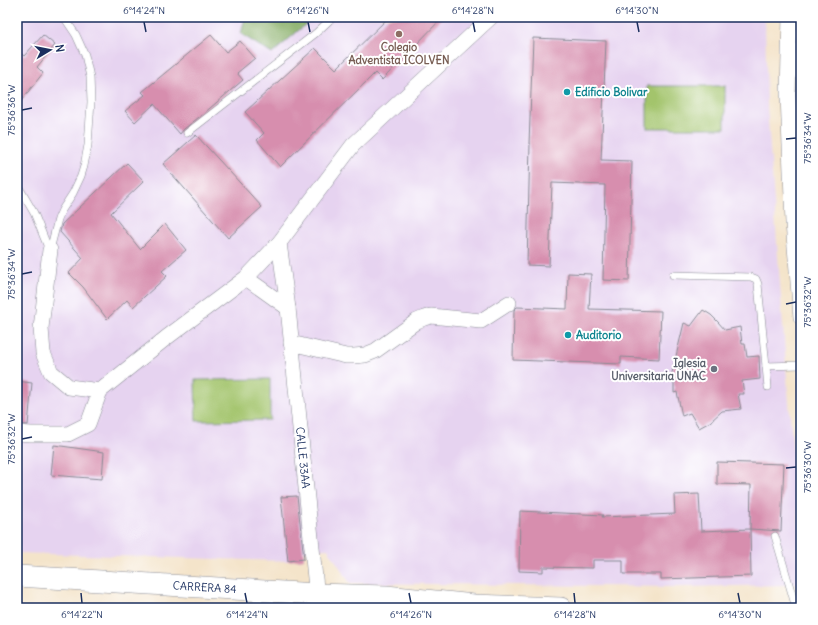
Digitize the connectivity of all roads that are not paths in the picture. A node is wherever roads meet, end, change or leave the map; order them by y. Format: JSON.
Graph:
{"nodes":[{"id":1,"x":64,"y":17,"type":"edge"},
{"id":2,"x":333,"y":17,"type":"edge"},
{"id":3,"x":491,"y":17,"type":"edge"},
{"id":4,"x":790,"y":17,"type":"edge"},
{"id":5,"x":794,"y":94,"type":"edge"},
{"id":6,"x":187,"y":133,"type":"dead end"},
{"id":7,"x":17,"y":184,"type":"edge"},
{"id":8,"x":279,"y":244,"type":"junction"},
{"id":9,"x":50,"y":250,"type":"junction"},
{"id":10,"x":673,"y":275,"type":"dead end"},
{"id":11,"x":246,"y":278,"type":"junction"},
{"id":12,"x":509,"y":303,"type":"dead end"},
{"id":13,"x":288,"y":308,"type":"junction"},
{"id":14,"x":801,"y":317,"type":"edge"},
{"id":15,"x":291,"y":343,"type":"junction"},
{"id":16,"x":801,"y":364,"type":"edge"},
{"id":17,"x":766,"y":366,"type":"junction"},
{"id":18,"x":768,"y":387,"type":"dead end"},
{"id":19,"x":100,"y":391,"type":"junction"},
{"id":20,"x":17,"y":433,"type":"edge"},
{"id":21,"x":775,"y":536,"type":"dead end"},
{"id":22,"x":17,"y":576,"type":"edge"},
{"id":23,"x":318,"y":601,"type":"edge"},
{"id":24,"x":474,"y":606,"type":"edge"},
{"id":25,"x":561,"y":608,"type":"edge"},
{"id":26,"x":796,"y":608,"type":"edge"}],
"edges":[{"from":1,"to":9,"type":"lane"},
{"from":2,"to":6,"type":"lane"},
{"from":3,"to":8,"type":"street"},
{"from":4,"to":5,"type":"street"},
{"from":5,"to":14,"type":"street"},
{"from":7,"to":9,"type":"lane"},
{"from":8,"to":11,"type":"street"},
{"from":8,"to":13,"type":"street","name":"CALLE 33AA"},
{"from":9,"to":19,"type":"street"},
{"from":10,"to":17,"type":"lane"},
{"from":11,"to":13,"type":"street"},
{"from":11,"to":19,"type":"street"},
{"from":12,"to":15,"type":"street"},
{"from":13,"to":15,"type":"street","name":"CALLE 33AA"},
{"from":15,"to":23,"type":"street","name":"CALLE 33AA"},
{"from":16,"to":17,"type":"lane"},
{"from":17,"to":18,"type":"lane"},
{"from":19,"to":20,"type":"street"},
{"from":21,"to":26,"type":"lane"},
{"from":22,"to":23,"type":"street","name":"CARRERA 84"},
{"from":23,"to":24,"type":"street","name":"CARRERA 84"},
{"from":24,"to":25,"type":"street","name":"CARRERA 84"}]}
